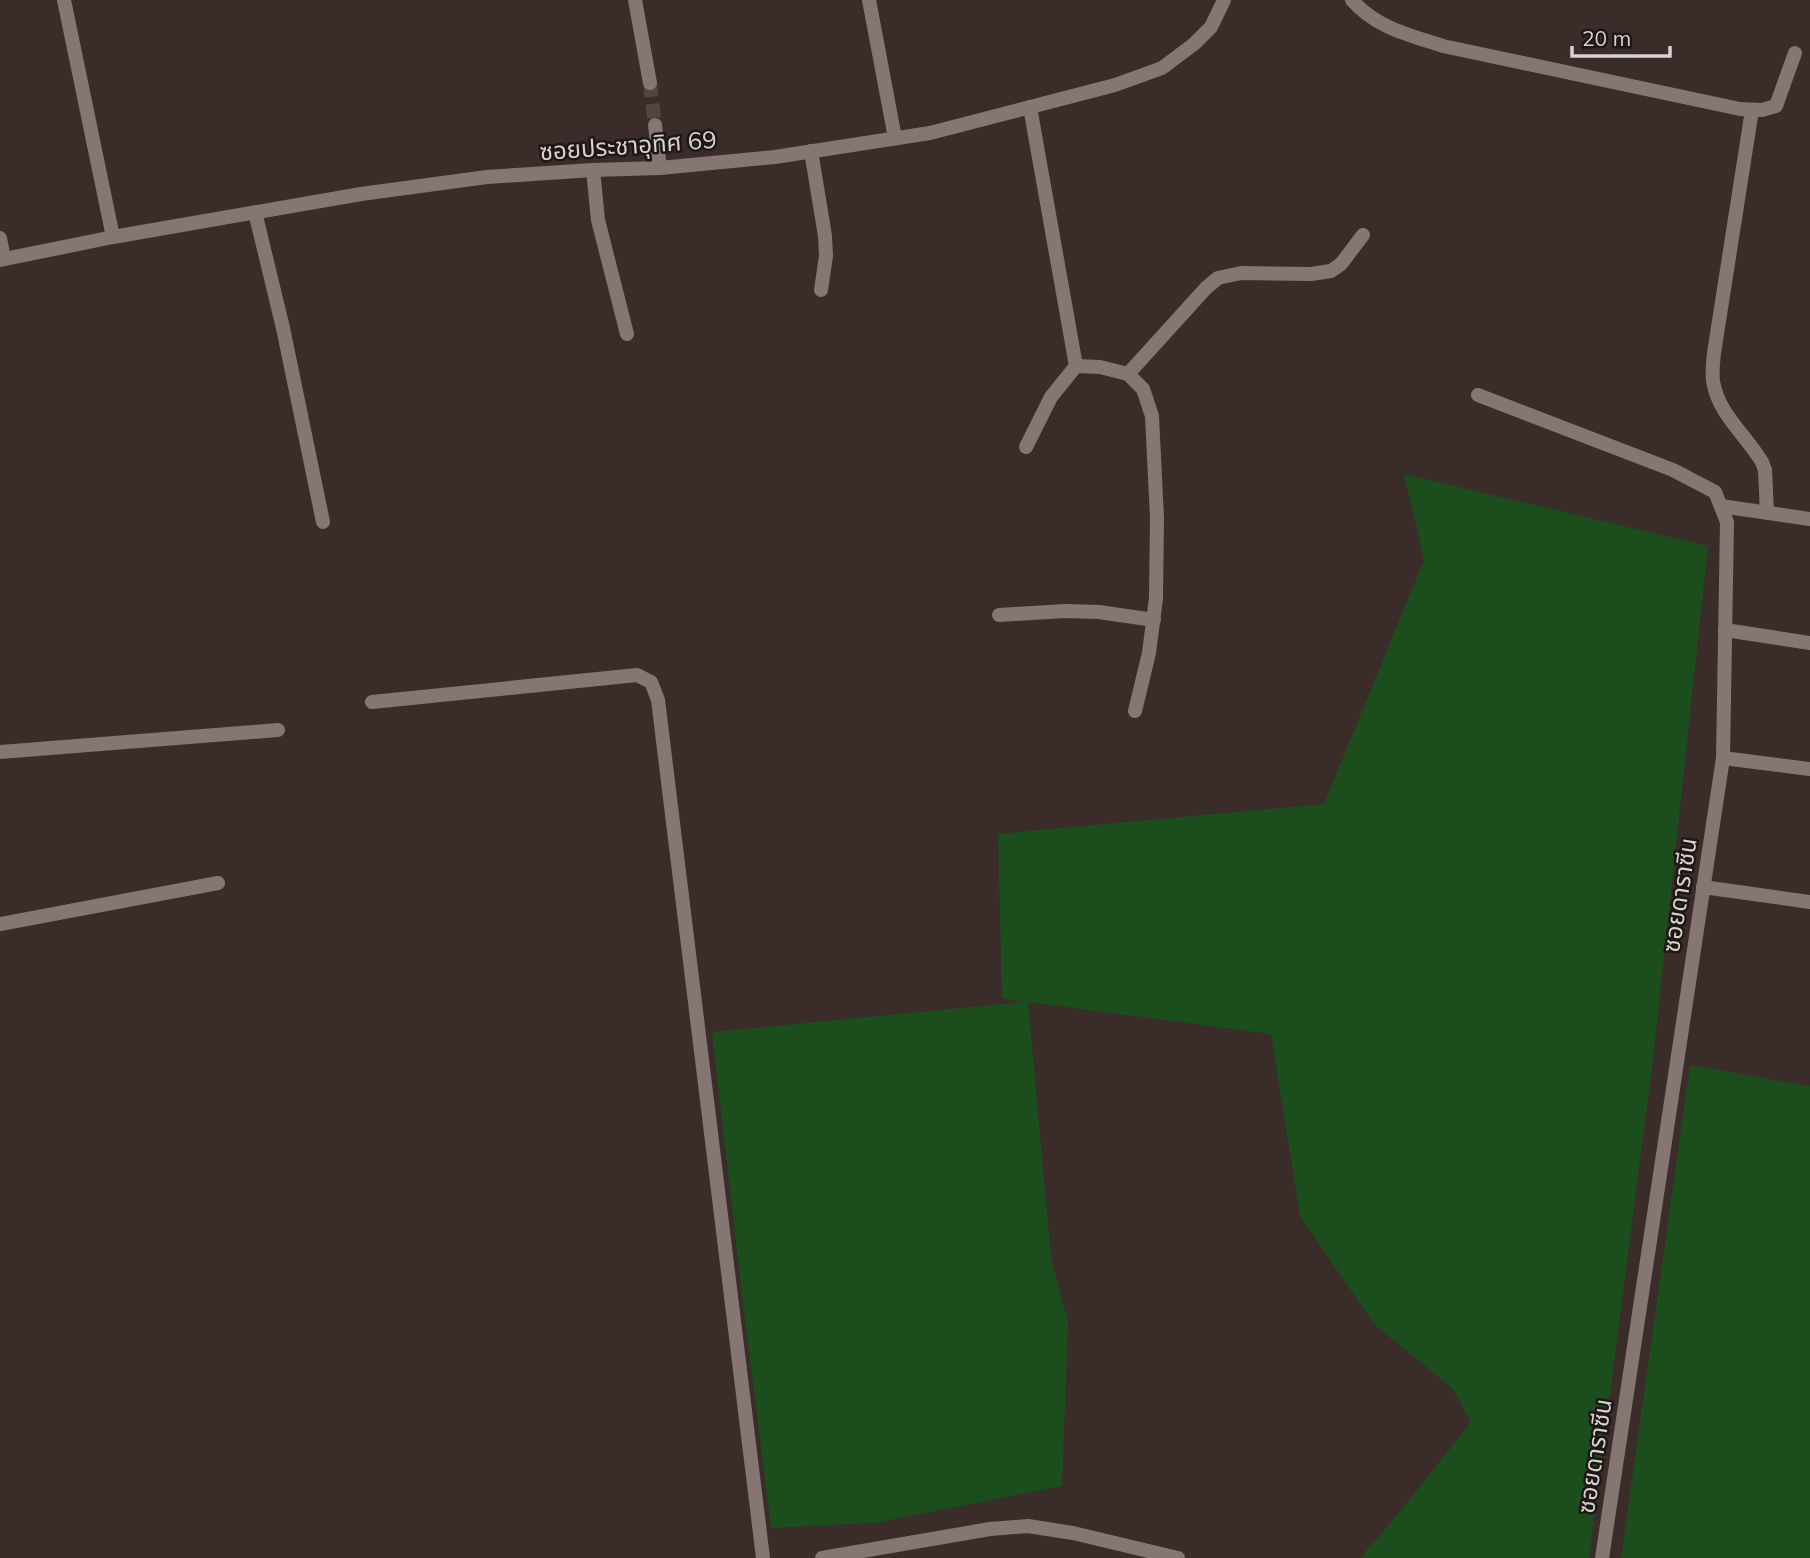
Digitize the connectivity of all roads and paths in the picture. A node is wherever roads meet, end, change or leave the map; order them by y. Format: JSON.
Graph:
{"nodes":[{"id":1,"x":64,"y":0,"type":"edge"},
{"id":2,"x":635,"y":0,"type":"edge"},
{"id":3,"x":869,"y":0,"type":"edge"},
{"id":4,"x":1224,"y":0,"type":"edge"},
{"id":5,"x":1352,"y":0,"type":"edge"},
{"id":6,"x":1795,"y":53,"type":"dead end"},
{"id":7,"x":650,"y":83,"type":"tunnel mouth"},
{"id":8,"x":1030,"y":107,"type":"junction"},
{"id":9,"x":1752,"y":110,"type":"junction"},
{"id":10,"x":655,"y":125,"type":"tunnel mouth"},
{"id":11,"x":895,"y":138,"type":"junction"},
{"id":12,"x":811,"y":151,"type":"junction"},
{"id":13,"x":660,"y":168,"type":"junction"},
{"id":14,"x":593,"y":170,"type":"junction"},
{"id":15,"x":255,"y":212,"type":"junction"},
{"id":16,"x":1363,"y":236,"type":"dead end"},
{"id":17,"x":113,"y":237,"type":"junction"},
{"id":18,"x":0,"y":238,"type":"edge"},
{"id":19,"x":2,"y":260,"type":"edge"},
{"id":20,"x":821,"y":290,"type":"dead end"},
{"id":21,"x":627,"y":334,"type":"dead end"},
{"id":22,"x":1076,"y":366,"type":"junction"},
{"id":23,"x":1128,"y":374,"type":"junction"},
{"id":24,"x":1478,"y":396,"type":"dead end"},
{"id":25,"x":1026,"y":447,"type":"dead end"},
{"id":26,"x":1721,"y":506,"type":"junction"},
{"id":27,"x":1767,"y":513,"type":"junction"},
{"id":28,"x":1810,"y":519,"type":"edge"},
{"id":29,"x":323,"y":522,"type":"dead end"},
{"id":30,"x":999,"y":615,"type":"dead end"},
{"id":31,"x":1154,"y":620,"type":"junction"},
{"id":32,"x":1725,"y":630,"type":"junction"},
{"id":33,"x":1810,"y":643,"type":"edge"},
{"id":34,"x":372,"y":702,"type":"dead end"},
{"id":35,"x":1135,"y":711,"type":"dead end"},
{"id":36,"x":278,"y":730,"type":"dead end"},
{"id":37,"x":0,"y":752,"type":"edge"},
{"id":38,"x":1723,"y":758,"type":"junction"},
{"id":39,"x":1810,"y":769,"type":"edge"},
{"id":40,"x":218,"y":883,"type":"dead end"},
{"id":41,"x":1703,"y":887,"type":"junction"},
{"id":42,"x":1810,"y":902,"type":"edge"},
{"id":43,"x":0,"y":924,"type":"edge"},
{"id":44,"x":863,"y":1554,"type":"edge"},
{"id":45,"x":763,"y":1558,"type":"edge"},
{"id":46,"x":822,"y":1558,"type":"edge"},
{"id":47,"x":1178,"y":1558,"type":"edge"},
{"id":48,"x":1602,"y":1558,"type":"edge"}],
"edges":[{"from":1,"to":17,"type":"street"},
{"from":2,"to":7,"type":"street"},
{"from":3,"to":11,"type":"street"},
{"from":4,"to":8,"type":"street","name":"ซอยประชาอุทิศ 69"},
{"from":5,"to":9,"type":"street"},
{"from":6,"to":9,"type":"street"},
{"from":8,"to":11,"type":"street","name":"ซอยประชาอุทิศ 69"},
{"from":8,"to":22,"type":"street"},
{"from":9,"to":27,"type":"street"},
{"from":10,"to":13,"type":"street"},
{"from":11,"to":12,"type":"street","name":"ซอยประชาอุทิศ 69"},
{"from":12,"to":13,"type":"street","name":"ซอยประชาอุทิศ 69"},
{"from":12,"to":20,"type":"street"},
{"from":13,"to":14,"type":"street","name":"ซอยประชาอุทิศ 69"},
{"from":14,"to":15,"type":"street","name":"ซอยประชาอุทิศ 69"},
{"from":14,"to":21,"type":"street"},
{"from":15,"to":17,"type":"street","name":"ซอยประชาอุทิศ 69"},
{"from":15,"to":29,"type":"street"},
{"from":16,"to":23,"type":"street"},
{"from":17,"to":19,"type":"street","name":"ซอยประชาอุทิศ 69"},
{"from":18,"to":19,"type":"street"},
{"from":22,"to":23,"type":"street"},
{"from":22,"to":25,"type":"street"},
{"from":23,"to":31,"type":"street"},
{"from":24,"to":26,"type":"street"},
{"from":26,"to":27,"type":"street"},
{"from":26,"to":32,"type":"street","name":"ซอยดาราซีน"},
{"from":27,"to":28,"type":"street"},
{"from":30,"to":31,"type":"street"},
{"from":31,"to":35,"type":"street"},
{"from":32,"to":33,"type":"street"},
{"from":32,"to":38,"type":"street","name":"ซอยดาราซีน"},
{"from":34,"to":45,"type":"street"},
{"from":36,"to":37,"type":"street"},
{"from":38,"to":39,"type":"street"},
{"from":38,"to":41,"type":"street","name":"ซอยดาราซีน"},
{"from":40,"to":43,"type":"street"},
{"from":41,"to":42,"type":"street"},
{"from":41,"to":48,"type":"street","name":"ซอยดาราซีน"},
{"from":44,"to":46,"type":"street"},
{"from":44,"to":47,"type":"street"}]}
